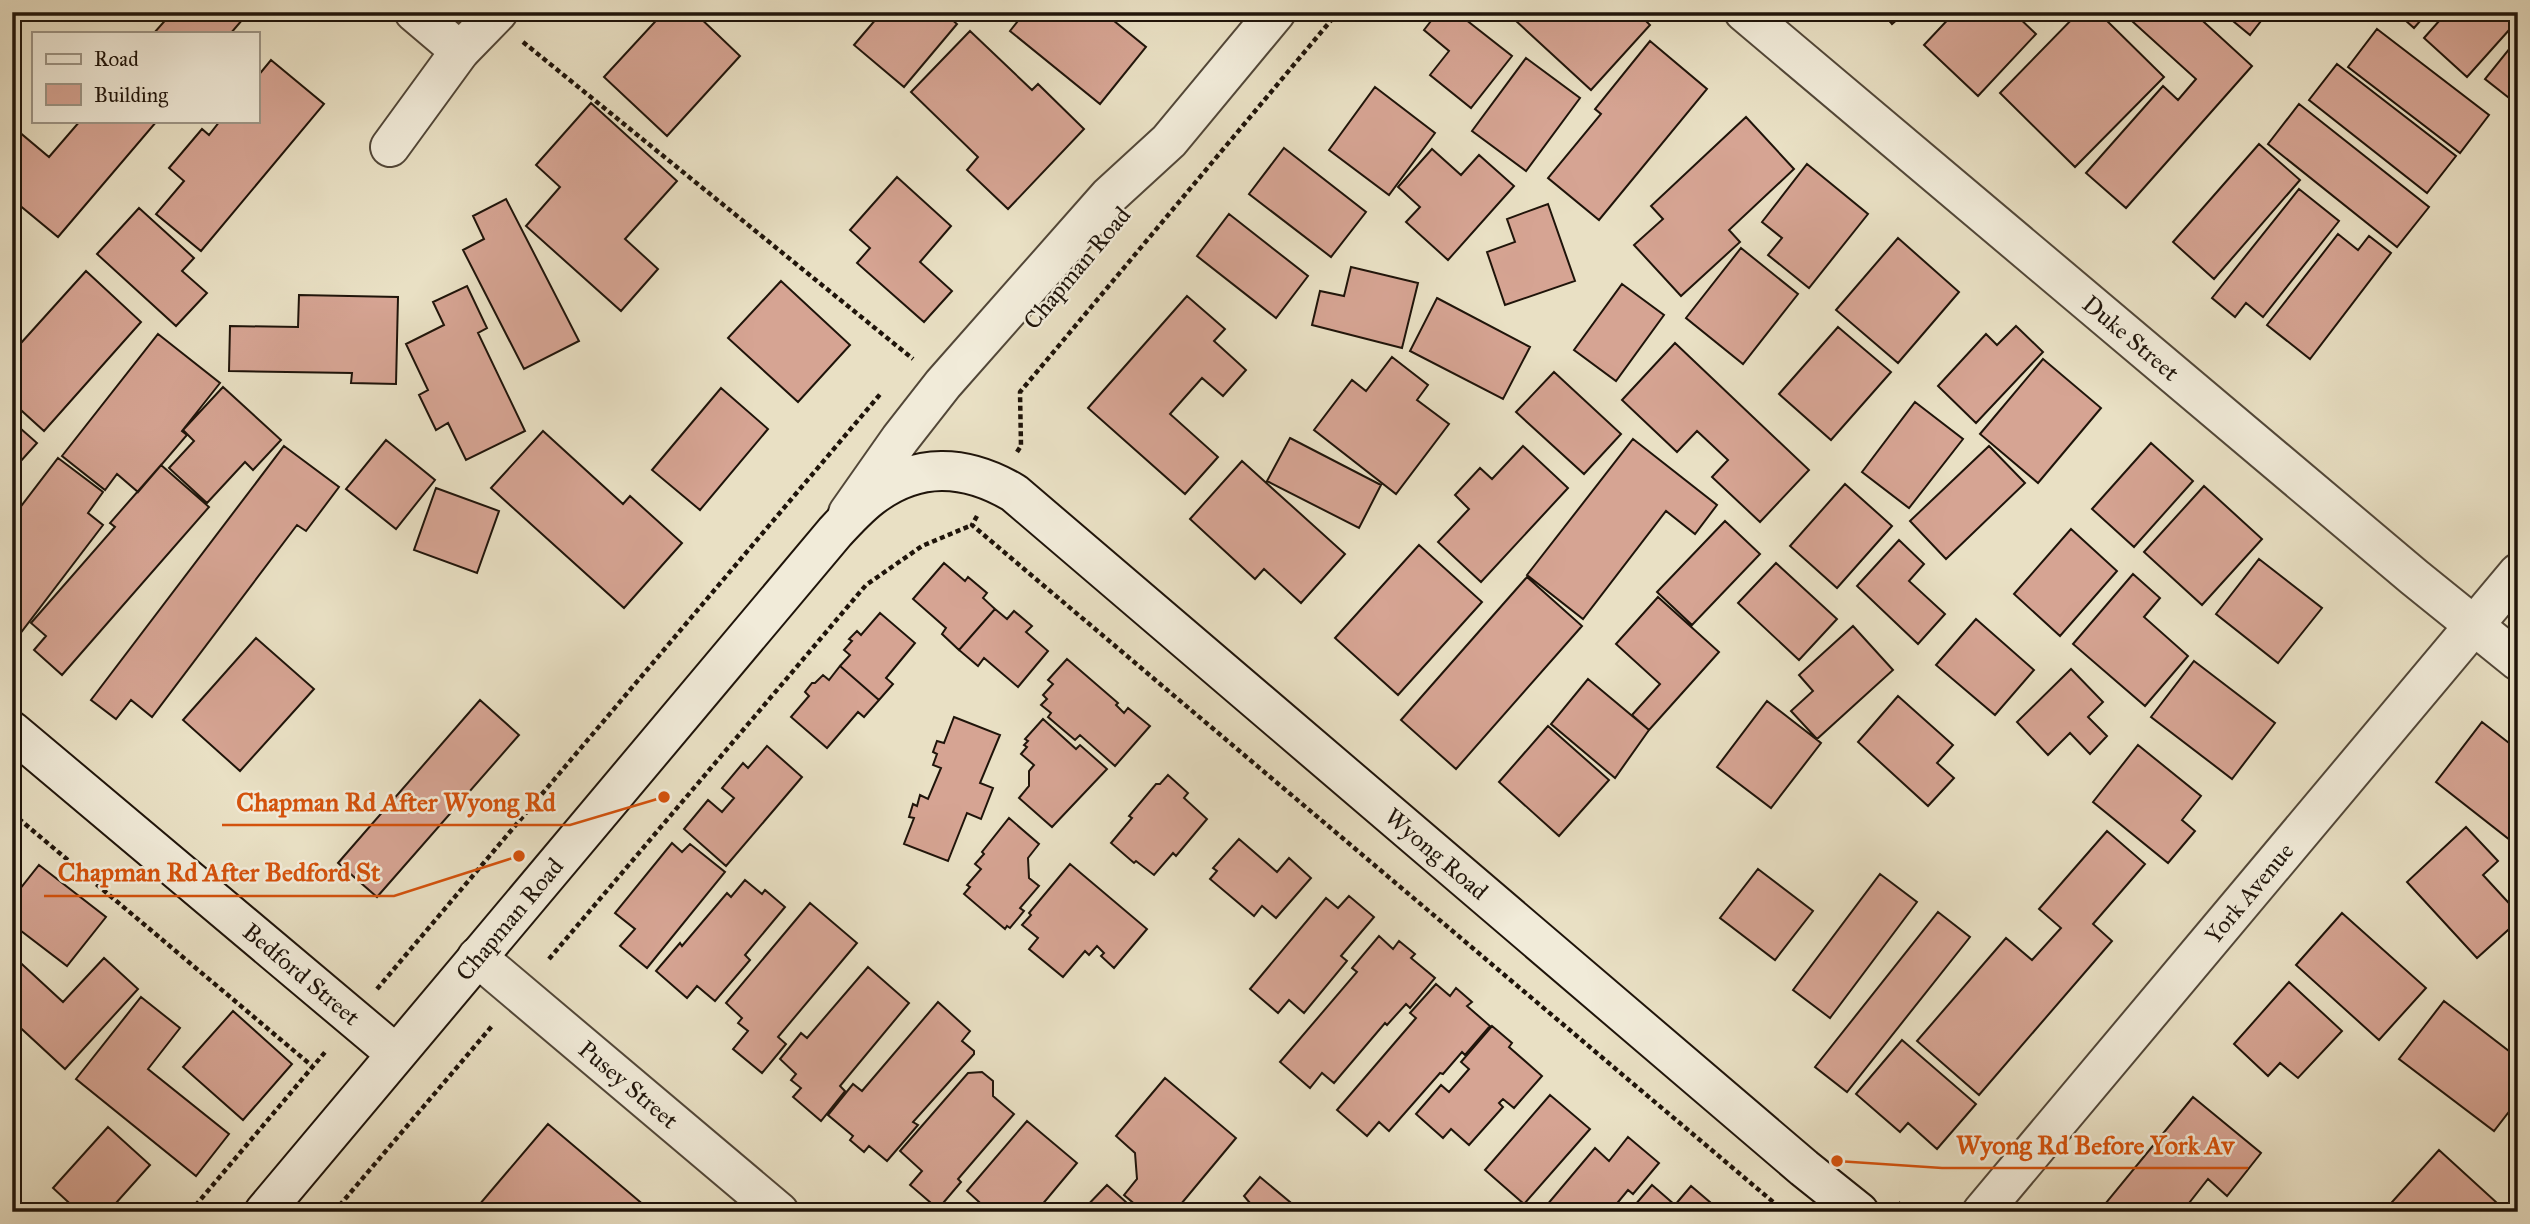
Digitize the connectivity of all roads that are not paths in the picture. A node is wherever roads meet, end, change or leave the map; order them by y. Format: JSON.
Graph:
{"nodes":[{"id":1,"x":414,"y":12,"type":"edge"},
{"id":2,"x":1276,"y":12,"type":"edge"},
{"id":3,"x":1744,"y":12,"type":"edge"},
{"id":4,"x":497,"y":13,"type":"edge"},
{"id":5,"x":460,"y":51,"type":"junction"},
{"id":6,"x":390,"y":147,"type":"dead end"},
{"id":7,"x":1006,"y":489,"type":"joint"},
{"id":8,"x":835,"y":531,"type":"junction"},
{"id":9,"x":2518,"y":573,"type":"edge"},
{"id":10,"x":2473,"y":625,"type":"junction"},
{"id":11,"x":2518,"y":662,"type":"edge"},
{"id":12,"x":12,"y":732,"type":"edge"},
{"id":13,"x":477,"y":957,"type":"junction"},
{"id":14,"x":396,"y":1054,"type":"junction"},
{"id":15,"x":1965,"y":1209,"type":"edge"},
{"id":16,"x":264,"y":1212,"type":"edge"},
{"id":17,"x":779,"y":1212,"type":"edge"},
{"id":18,"x":1859,"y":1212,"type":"edge"}],
"edges":[{"from":1,"to":5,"type":"street"},
{"from":2,"to":8,"type":"street","name":"Chapman Road"},
{"from":3,"to":10,"type":"street","name":"Duke Street"},
{"from":4,"to":5,"type":"street"},
{"from":5,"to":6,"type":"street"},
{"from":7,"to":8,"type":"street","name":"Chapman Road"},
{"from":7,"to":18,"type":"street","name":"Wyong Road"},
{"from":8,"to":13,"type":"street","name":"Chapman Road"},
{"from":9,"to":10,"type":"street","name":"York Avenue"},
{"from":10,"to":11,"type":"street","name":"Duke Street"},
{"from":10,"to":15,"type":"street","name":"York Avenue"},
{"from":12,"to":14,"type":"street","name":"Bedford Street"},
{"from":13,"to":14,"type":"street","name":"Chapman Road"},
{"from":13,"to":17,"type":"street","name":"Pusey Street"},
{"from":14,"to":16,"type":"street","name":"Chapman Road"}]}
